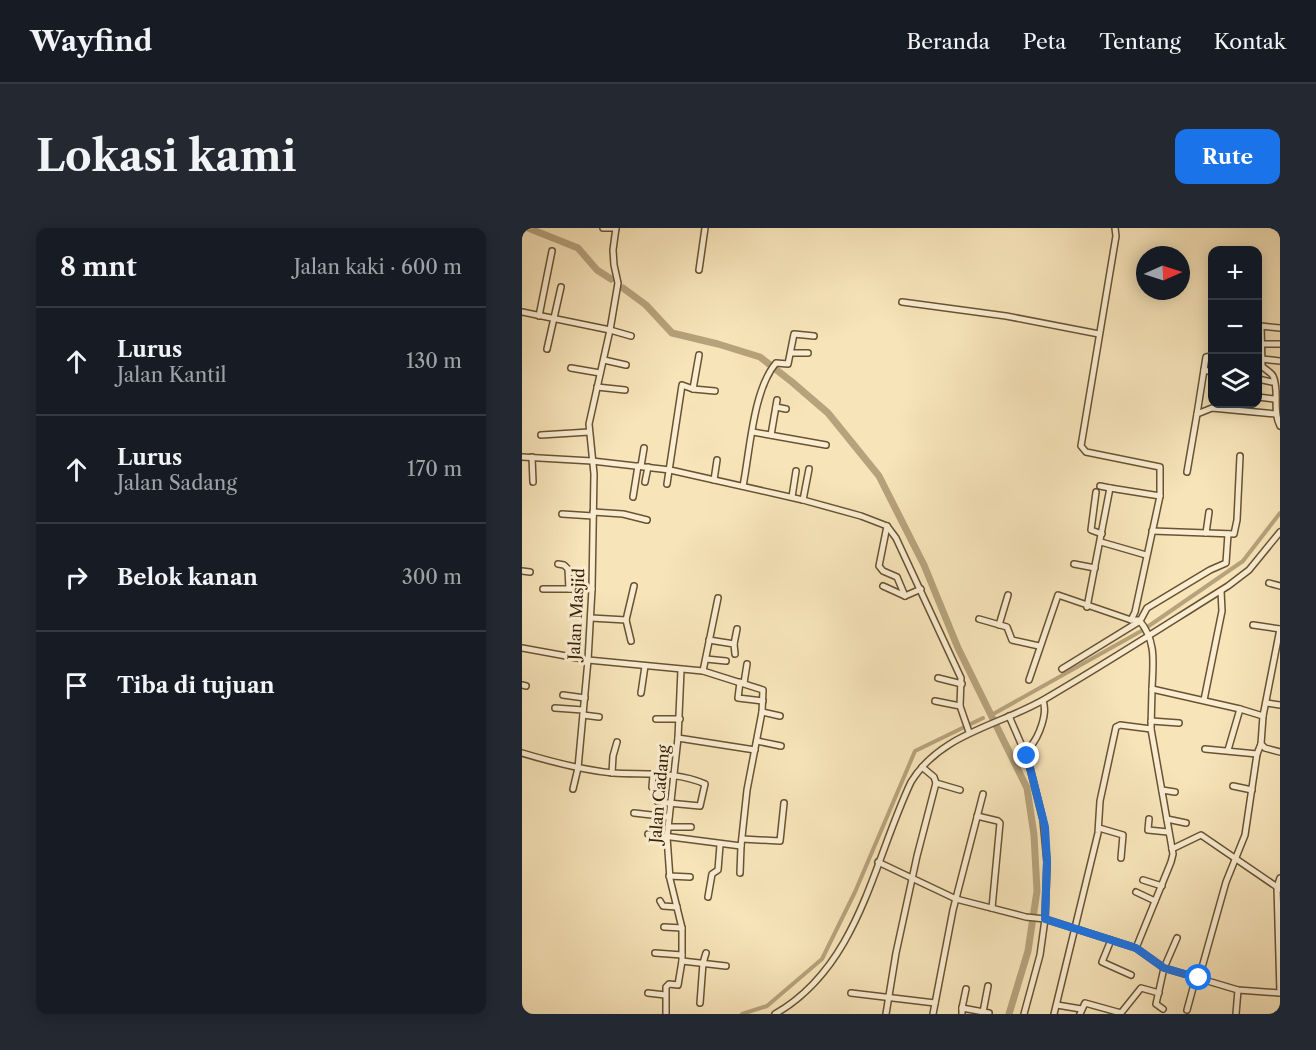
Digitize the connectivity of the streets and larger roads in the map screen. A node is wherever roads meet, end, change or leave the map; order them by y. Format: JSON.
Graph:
{"nodes":[{"id":1,"x":603,"y":228,"type":"edge"},
{"id":2,"x":616,"y":228,"type":"edge"},
{"id":3,"x":705,"y":228,"type":"edge"},
{"id":4,"x":1115,"y":228,"type":"edge"},
{"id":5,"x":552,"y":251,"type":"dead end"},
{"id":6,"x":699,"y":270,"type":"dead end"},
{"id":7,"x":561,"y":287,"type":"dead end"},
{"id":8,"x":902,"y":302,"type":"dead end"},
{"id":9,"x":522,"y":312,"type":"edge"},
{"id":10,"x":539,"y":316,"type":"junction"},
{"id":11,"x":554,"y":320,"type":"junction"},
{"id":12,"x":1262,"y":326,"type":"edge"},
{"id":13,"x":1280,"y":328,"type":"edge"},
{"id":14,"x":610,"y":330,"type":"junction"},
{"id":15,"x":1099,"y":333,"type":"junction"},
{"id":16,"x":632,"y":336,"type":"dead end"},
{"id":17,"x":814,"y":336,"type":"dead end"},
{"id":18,"x":1262,"y":344,"type":"edge"},
{"id":19,"x":1280,"y":344,"type":"edge"},
{"id":20,"x":547,"y":349,"type":"dead end"},
{"id":21,"x":791,"y":353,"type":"junction"},
{"id":22,"x":808,"y":353,"type":"dead end"},
{"id":23,"x":699,"y":355,"type":"dead end"},
{"id":24,"x":1208,"y":357,"type":"edge"},
{"id":25,"x":1262,"y":359,"type":"edge"},
{"id":26,"x":604,"y":360,"type":"junction"},
{"id":27,"x":1280,"y":360,"type":"edge"},
{"id":28,"x":626,"y":365,"type":"dead end"},
{"id":29,"x":571,"y":368,"type":"dead end"},
{"id":30,"x":1262,"y":368,"type":"edge"},
{"id":31,"x":1204,"y":370,"type":"junction"},
{"id":32,"x":1208,"y":371,"type":"edge"},
{"id":33,"x":600,"y":373,"type":"junction"},
{"id":34,"x":1280,"y":376,"type":"edge"},
{"id":35,"x":1272,"y":378,"type":"junction"},
{"id":36,"x":1262,"y":379,"type":"edge"},
{"id":37,"x":597,"y":387,"type":"junction"},
{"id":38,"x":693,"y":389,"type":"junction"},
{"id":39,"x":625,"y":390,"type":"dead end"},
{"id":40,"x":1278,"y":390,"type":"edge"},
{"id":41,"x":715,"y":391,"type":"dead end"},
{"id":42,"x":1262,"y":398,"type":"edge"},
{"id":43,"x":777,"y":400,"type":"dead end"},
{"id":44,"x":1277,"y":403,"type":"edge"},
{"id":45,"x":776,"y":407,"type":"junction"},
{"id":46,"x":1209,"y":408,"type":"edge"},
{"id":47,"x":1232,"y":408,"type":"edge"},
{"id":48,"x":1242,"y":408,"type":"edge"},
{"id":49,"x":786,"y":409,"type":"dead end"},
{"id":50,"x":1242,"y":411,"type":"junction"},
{"id":51,"x":1197,"y":414,"type":"junction"},
{"id":52,"x":1278,"y":420,"type":"edge"},
{"id":53,"x":589,"y":432,"type":"junction"},
{"id":54,"x":753,"y":432,"type":"junction"},
{"id":55,"x":540,"y":435,"type":"dead end"},
{"id":56,"x":771,"y":435,"type":"junction"},
{"id":57,"x":826,"y":445,"type":"dead end"},
{"id":58,"x":644,"y":448,"type":"dead end"},
{"id":59,"x":1240,"y":456,"type":"dead end"},
{"id":60,"x":522,"y":457,"type":"edge"},
{"id":61,"x":532,"y":457,"type":"junction"},
{"id":62,"x":717,"y":460,"type":"dead end"},
{"id":63,"x":592,"y":461,"type":"junction"},
{"id":64,"x":639,"y":466,"type":"junction"},
{"id":65,"x":648,"y":467,"type":"junction"},
{"id":66,"x":809,"y":469,"type":"dead end"},
{"id":67,"x":670,"y":470,"type":"junction"},
{"id":68,"x":796,"y":471,"type":"dead end"},
{"id":69,"x":1187,"y":472,"type":"dead end"},
{"id":70,"x":714,"y":480,"type":"junction"},
{"id":71,"x":645,"y":482,"type":"dead end"},
{"id":72,"x":533,"y":483,"type":"dead end"},
{"id":73,"x":667,"y":484,"type":"dead end"},
{"id":74,"x":743,"y":486,"type":"junction"},
{"id":75,"x":1100,"y":486,"type":"dead end"},
{"id":76,"x":1110,"y":488,"type":"junction"},
{"id":77,"x":1096,"y":492,"type":"dead end"},
{"id":78,"x":1160,"y":496,"type":"junction"},
{"id":79,"x":633,"y":497,"type":"dead end"},
{"id":80,"x":792,"y":497,"type":"junction"},
{"id":81,"x":803,"y":500,"type":"junction"},
{"id":82,"x":1209,"y":512,"type":"dead end"},
{"id":83,"x":562,"y":514,"type":"dead end"},
{"id":84,"x":593,"y":514,"type":"junction"},
{"id":85,"x":647,"y":520,"type":"dead end"},
{"id":86,"x":887,"y":526,"type":"junction"},
{"id":87,"x":1152,"y":531,"type":"junction"},
{"id":88,"x":1280,"y":532,"type":"edge"},
{"id":89,"x":1206,"y":533,"type":"junction"},
{"id":90,"x":1102,"y":534,"type":"junction"},
{"id":91,"x":1228,"y":534,"type":"junction"},
{"id":92,"x":1101,"y":542,"type":"junction"},
{"id":93,"x":1146,"y":555,"type":"junction"},
{"id":94,"x":558,"y":564,"type":"dead end"},
{"id":95,"x":1074,"y":564,"type":"dead end"},
{"id":96,"x":1095,"y":568,"type":"junction"},
{"id":97,"x":522,"y":571,"type":"edge"},
{"id":98,"x":530,"y":572,"type":"dead end"},
{"id":99,"x":1269,"y":583,"type":"dead end"},
{"id":100,"x":634,"y":586,"type":"dead end"},
{"id":101,"x":883,"y":586,"type":"dead end"},
{"id":102,"x":1280,"y":586,"type":"edge"},
{"id":103,"x":543,"y":589,"type":"dead end"},
{"id":104,"x":569,"y":589,"type":"junction"},
{"id":105,"x":592,"y":589,"type":"junction"},
{"id":106,"x":921,"y":590,"type":"junction"},
{"id":107,"x":1221,"y":591,"type":"junction"},
{"id":108,"x":1008,"y":595,"type":"dead end"},
{"id":109,"x":905,"y":596,"type":"junction"},
{"id":110,"x":718,"y":598,"type":"dead end"},
{"id":111,"x":1087,"y":607,"type":"junction"},
{"id":112,"x":1135,"y":612,"type":"junction"},
{"id":113,"x":591,"y":618,"type":"junction"},
{"id":114,"x":627,"y":620,"type":"junction"},
{"id":115,"x":979,"y":620,"type":"dead end"},
{"id":116,"x":1131,"y":620,"type":"junction"},
{"id":117,"x":1140,"y":621,"type":"junction"},
{"id":118,"x":999,"y":625,"type":"junction"},
{"id":119,"x":1253,"y":625,"type":"dead end"},
{"id":120,"x":737,"y":629,"type":"dead end"},
{"id":121,"x":1280,"y":629,"type":"edge"},
{"id":122,"x":1149,"y":634,"type":"junction"},
{"id":123,"x":709,"y":640,"type":"junction"},
{"id":124,"x":631,"y":641,"type":"dead end"},
{"id":125,"x":734,"y":644,"type":"junction"},
{"id":126,"x":1039,"y":646,"type":"junction"},
{"id":127,"x":1279,"y":646,"type":"edge"},
{"id":128,"x":522,"y":648,"type":"edge"},
{"id":129,"x":735,"y":654,"type":"dead end"},
{"id":130,"x":706,"y":658,"type":"junction"},
{"id":131,"x":588,"y":660,"type":"junction"},
{"id":132,"x":726,"y":661,"type":"dead end"},
{"id":133,"x":747,"y":664,"type":"dead end"},
{"id":134,"x":645,"y":666,"type":"junction"},
{"id":135,"x":1062,"y":669,"type":"dead end"},
{"id":136,"x":681,"y":670,"type":"junction"},
{"id":137,"x":703,"y":671,"type":"junction"},
{"id":138,"x":938,"y":678,"type":"dead end"},
{"id":139,"x":1029,"y":680,"type":"dead end"},
{"id":140,"x":742,"y":682,"type":"junction"},
{"id":141,"x":962,"y":684,"type":"junction"},
{"id":142,"x":1152,"y":689,"type":"junction"},
{"id":143,"x":641,"y":693,"type":"dead end"},
{"id":144,"x":563,"y":695,"type":"dead end"},
{"id":145,"x":585,"y":698,"type":"junction"},
{"id":146,"x":1204,"y":700,"type":"junction"},
{"id":147,"x":763,"y":701,"type":"junction"},
{"id":148,"x":935,"y":701,"type":"dead end"},
{"id":149,"x":1267,"y":703,"type":"junction"},
{"id":150,"x":1044,"y":704,"type":"junction"},
{"id":151,"x":1280,"y":705,"type":"edge"},
{"id":152,"x":960,"y":706,"type":"junction"},
{"id":153,"x":555,"y":708,"type":"dead end"},
{"id":154,"x":1240,"y":708,"type":"junction"},
{"id":155,"x":762,"y":712,"type":"junction"},
{"id":156,"x":583,"y":713,"type":"junction"},
{"id":157,"x":780,"y":716,"type":"dead end"},
{"id":158,"x":1009,"y":716,"type":"junction"},
{"id":159,"x":1263,"y":716,"type":"junction"},
{"id":160,"x":599,"y":717,"type":"dead end"},
{"id":161,"x":656,"y":719,"type":"dead end"},
{"id":162,"x":680,"y":719,"type":"junction"},
{"id":163,"x":1150,"y":721,"type":"junction"},
{"id":164,"x":1179,"y":723,"type":"dead end"},
{"id":165,"x":1151,"y":729,"type":"junction"},
{"id":166,"x":969,"y":731,"type":"junction"},
{"id":167,"x":678,"y":738,"type":"junction"},
{"id":168,"x":757,"y":741,"type":"junction"},
{"id":169,"x":617,"y":742,"type":"dead end"},
{"id":170,"x":1261,"y":744,"type":"junction"},
{"id":171,"x":781,"y":746,"type":"dead end"},
{"id":172,"x":1025,"y":748,"type":"junction"},
{"id":173,"x":1205,"y":749,"type":"dead end"},
{"id":174,"x":755,"y":750,"type":"junction"},
{"id":175,"x":1228,"y":750,"type":"junction"},
{"id":176,"x":1280,"y":752,"type":"edge"},
{"id":177,"x":522,"y":753,"type":"edge"},
{"id":178,"x":1257,"y":754,"type":"junction"},
{"id":179,"x":922,"y":767,"type":"junction"},
{"id":180,"x":578,"y":768,"type":"junction"},
{"id":181,"x":612,"y":773,"type":"junction"},
{"id":182,"x":653,"y":775,"type":"junction"},
{"id":183,"x":673,"y":775,"type":"junction"},
{"id":184,"x":936,"y":783,"type":"junction"},
{"id":185,"x":1233,"y":786,"type":"dead end"},
{"id":186,"x":652,"y":787,"type":"dead end"},
{"id":187,"x":573,"y":789,"type":"dead end"},
{"id":188,"x":960,"y":790,"type":"dead end"},
{"id":189,"x":1162,"y":790,"type":"junction"},
{"id":190,"x":1252,"y":790,"type":"junction"},
{"id":191,"x":1175,"y":792,"type":"dead end"},
{"id":192,"x":982,"y":794,"type":"dead end"},
{"id":193,"x":658,"y":802,"type":"dead end"},
{"id":194,"x":671,"y":803,"type":"junction"},
{"id":195,"x":784,"y":803,"type":"dead end"},
{"id":196,"x":634,"y":813,"type":"dead end"},
{"id":197,"x":977,"y":816,"type":"junction"},
{"id":198,"x":669,"y":817,"type":"junction"},
{"id":199,"x":1149,"y":819,"type":"dead end"},
{"id":200,"x":1167,"y":819,"type":"junction"},
{"id":201,"x":1186,"y":823,"type":"dead end"},
{"id":202,"x":668,"y":827,"type":"junction"},
{"id":203,"x":691,"y":827,"type":"dead end"},
{"id":204,"x":1100,"y":828,"type":"junction"},
{"id":205,"x":1168,"y":832,"type":"junction"},
{"id":206,"x":648,"y":834,"type":"dead end"},
{"id":207,"x":667,"y":837,"type":"junction"},
{"id":208,"x":742,"y":839,"type":"junction"},
{"id":209,"x":720,"y":845,"type":"junction"},
{"id":210,"x":741,"y":846,"type":"junction"},
{"id":211,"x":1172,"y":849,"type":"junction"},
{"id":212,"x":1121,"y":858,"type":"dead end"},
{"id":213,"x":1235,"y":860,"type":"junction"},
{"id":214,"x":878,"y":862,"type":"junction"},
{"id":215,"x":740,"y":873,"type":"dead end"},
{"id":216,"x":669,"y":876,"type":"junction"},
{"id":217,"x":690,"y":877,"type":"dead end"},
{"id":218,"x":912,"y":878,"type":"junction"},
{"id":219,"x":1280,"y":878,"type":"edge"},
{"id":220,"x":1143,"y":880,"type":"dead end"},
{"id":221,"x":1162,"y":886,"type":"junction"},
{"id":222,"x":1279,"y":888,"type":"edge"},
{"id":223,"x":1136,"y":892,"type":"dead end"},
{"id":224,"x":708,"y":897,"type":"dead end"},
{"id":225,"x":956,"y":899,"type":"junction"},
{"id":226,"x":660,"y":901,"type":"dead end"},
{"id":227,"x":1155,"y":901,"type":"junction"},
{"id":228,"x":676,"y":907,"type":"junction"},
{"id":229,"x":992,"y":908,"type":"junction"},
{"id":230,"x":1045,"y":919,"type":"junction"},
{"id":231,"x":664,"y":927,"type":"dead end"},
{"id":232,"x":682,"y":928,"type":"junction"},
{"id":233,"x":1076,"y":930,"type":"junction"},
{"id":234,"x":1177,"y":938,"type":"dead end"},
{"id":235,"x":1111,"y":940,"type":"junction"},
{"id":236,"x":1136,"y":948,"type":"junction"},
{"id":237,"x":655,"y":953,"type":"dead end"},
{"id":238,"x":706,"y":953,"type":"dead end"},
{"id":239,"x":682,"y":958,"type":"junction"},
{"id":240,"x":704,"y":963,"type":"junction"},
{"id":241,"x":726,"y":966,"type":"dead end"},
{"id":242,"x":1164,"y":968,"type":"junction"},
{"id":243,"x":1131,"y":975,"type":"dead end"},
{"id":244,"x":1197,"y":977,"type":"junction"},
{"id":245,"x":988,"y":986,"type":"dead end"},
{"id":246,"x":966,"y":989,"type":"dead end"},
{"id":247,"x":1238,"y":990,"type":"junction"},
{"id":248,"x":648,"y":993,"type":"dead end"},
{"id":249,"x":851,"y":993,"type":"dead end"},
{"id":250,"x":1159,"y":993,"type":"junction"},
{"id":251,"x":1280,"y":993,"type":"edge"},
{"id":252,"x":665,"y":995,"type":"junction"},
{"id":253,"x":890,"y":999,"type":"junction"},
{"id":254,"x":700,"y":1003,"type":"dead end"},
{"id":255,"x":935,"y":1003,"type":"junction"},
{"id":256,"x":1058,"y":1005,"type":"junction"},
{"id":257,"x":1163,"y":1009,"type":"dead end"},
{"id":258,"x":1187,"y":1010,"type":"dead end"},
{"id":259,"x":962,"y":1011,"type":"edge"},
{"id":260,"x":1081,"y":1011,"type":"edge"},
{"id":261,"x":986,"y":1012,"type":"edge"},
{"id":262,"x":666,"y":1014,"type":"edge"},
{"id":263,"x":776,"y":1014,"type":"edge"},
{"id":264,"x":886,"y":1014,"type":"edge"},
{"id":265,"x":933,"y":1014,"type":"edge"},
{"id":266,"x":1024,"y":1014,"type":"edge"},
{"id":267,"x":1054,"y":1014,"type":"edge"},
{"id":268,"x":1236,"y":1014,"type":"edge"}],
"edges":[{"from":1,"to":2,"type":"street"},
{"from":2,"to":14,"type":"street","name":"Jalan Masjid"},
{"from":3,"to":6,"type":"street"},
{"from":4,"to":15,"type":"street"},
{"from":5,"to":10,"type":"street"},
{"from":7,"to":11,"type":"street"},
{"from":8,"to":15,"type":"street"},
{"from":9,"to":10,"type":"street"},
{"from":10,"to":11,"type":"street"},
{"from":11,"to":14,"type":"street"},
{"from":11,"to":20,"type":"street"},
{"from":12,"to":13,"type":"street"},
{"from":14,"to":16,"type":"street"},
{"from":14,"to":26,"type":"street","name":"Jalan Masjid"},
{"from":15,"to":78,"type":"street"},
{"from":17,"to":21,"type":"street"},
{"from":18,"to":19,"type":"street"},
{"from":21,"to":22,"type":"street"},
{"from":21,"to":54,"type":"street"},
{"from":23,"to":38,"type":"street"},
{"from":24,"to":31,"type":"street"},
{"from":25,"to":27,"type":"street"},
{"from":26,"to":28,"type":"street"},
{"from":26,"to":33,"type":"street","name":"Jalan Masjid"},
{"from":29,"to":33,"type":"street"},
{"from":30,"to":35,"type":"street"},
{"from":31,"to":32,"type":"street"},
{"from":31,"to":51,"type":"street"},
{"from":33,"to":37,"type":"street","name":"Jalan Masjid"},
{"from":34,"to":35,"type":"street"},
{"from":35,"to":36,"type":"street"},
{"from":35,"to":40,"type":"street"},
{"from":37,"to":39,"type":"street"},
{"from":37,"to":53,"type":"street","name":"Jalan Masjid"},
{"from":38,"to":41,"type":"street"},
{"from":38,"to":67,"type":"street"},
{"from":40,"to":44,"type":"street"},
{"from":42,"to":44,"type":"street"},
{"from":43,"to":45,"type":"street"},
{"from":44,"to":52,"type":"street"},
{"from":45,"to":49,"type":"street"},
{"from":45,"to":56,"type":"street"},
{"from":46,"to":51,"type":"street"},
{"from":47,"to":50,"type":"street"},
{"from":48,"to":50,"type":"street"},
{"from":50,"to":52,"type":"street"},
{"from":51,"to":69,"type":"street"},
{"from":53,"to":55,"type":"street"},
{"from":53,"to":63,"type":"street","name":"Jalan Masjid"},
{"from":54,"to":56,"type":"street"},
{"from":54,"to":74,"type":"street"},
{"from":56,"to":57,"type":"street"},
{"from":58,"to":64,"type":"street"},
{"from":59,"to":91,"type":"street"},
{"from":60,"to":61,"type":"street"},
{"from":61,"to":63,"type":"street"},
{"from":61,"to":72,"type":"street"},
{"from":62,"to":70,"type":"street"},
{"from":63,"to":64,"type":"street"},
{"from":63,"to":84,"type":"street","name":"Jalan Masjid"},
{"from":64,"to":65,"type":"street"},
{"from":64,"to":79,"type":"street"},
{"from":65,"to":67,"type":"street"},
{"from":65,"to":71,"type":"street"},
{"from":66,"to":81,"type":"street"},
{"from":67,"to":70,"type":"street"},
{"from":67,"to":73,"type":"street"},
{"from":68,"to":80,"type":"street"},
{"from":70,"to":74,"type":"street"},
{"from":74,"to":80,"type":"street"},
{"from":75,"to":76,"type":"street"},
{"from":76,"to":78,"type":"street"},
{"from":76,"to":90,"type":"street"},
{"from":77,"to":90,"type":"street"},
{"from":78,"to":87,"type":"street"},
{"from":80,"to":81,"type":"street"},
{"from":81,"to":86,"type":"street"},
{"from":82,"to":89,"type":"street"},
{"from":83,"to":84,"type":"street"},
{"from":84,"to":85,"type":"street"},
{"from":84,"to":105,"type":"street","name":"Jalan Masjid"},
{"from":86,"to":106,"type":"street"},
{"from":86,"to":109,"type":"street"},
{"from":87,"to":89,"type":"street"},
{"from":87,"to":93,"type":"street"},
{"from":88,"to":107,"type":"street"},
{"from":89,"to":91,"type":"street"},
{"from":90,"to":92,"type":"street"},
{"from":91,"to":117,"type":"street"},
{"from":92,"to":93,"type":"street"},
{"from":92,"to":96,"type":"street"},
{"from":93,"to":112,"type":"street"},
{"from":94,"to":104,"type":"street"},
{"from":95,"to":96,"type":"street"},
{"from":96,"to":111,"type":"street"},
{"from":97,"to":98,"type":"street"},
{"from":99,"to":102,"type":"street"},
{"from":100,"to":114,"type":"street"},
{"from":101,"to":109,"type":"street"},
{"from":103,"to":104,"type":"street"},
{"from":104,"to":105,"type":"street"},
{"from":105,"to":113,"type":"street","name":"Jalan Masjid"},
{"from":106,"to":109,"type":"street"},
{"from":106,"to":141,"type":"street"},
{"from":107,"to":122,"type":"street"},
{"from":107,"to":146,"type":"street"},
{"from":108,"to":118,"type":"street"},
{"from":110,"to":123,"type":"street"},
{"from":111,"to":116,"type":"street"},
{"from":111,"to":126,"type":"street"},
{"from":112,"to":116,"type":"street"},
{"from":112,"to":117,"type":"street"},
{"from":113,"to":114,"type":"street"},
{"from":113,"to":131,"type":"street","name":"Jalan Masjid"},
{"from":114,"to":124,"type":"street"},
{"from":115,"to":118,"type":"street"},
{"from":116,"to":117,"type":"street"},
{"from":117,"to":122,"type":"street"},
{"from":117,"to":135,"type":"street"},
{"from":118,"to":126,"type":"street"},
{"from":119,"to":121,"type":"street"},
{"from":120,"to":125,"type":"street"},
{"from":121,"to":127,"type":"street"},
{"from":122,"to":142,"type":"street"},
{"from":122,"to":150,"type":"street"},
{"from":123,"to":125,"type":"street"},
{"from":123,"to":130,"type":"street"},
{"from":125,"to":129,"type":"street"},
{"from":126,"to":139,"type":"street"},
{"from":127,"to":149,"type":"street"},
{"from":128,"to":131,"type":"street"},
{"from":130,"to":132,"type":"street"},
{"from":130,"to":137,"type":"street"},
{"from":131,"to":134,"type":"street"},
{"from":131,"to":145,"type":"street","name":"Jalan Masjid"},
{"from":133,"to":140,"type":"street"},
{"from":134,"to":136,"type":"street"},
{"from":134,"to":143,"type":"street"},
{"from":136,"to":137,"type":"street"},
{"from":136,"to":162,"type":"street","name":"Jalan Cadang"},
{"from":137,"to":140,"type":"street"},
{"from":138,"to":141,"type":"street"},
{"from":140,"to":147,"type":"street"},
{"from":140,"to":147,"type":"street"},
{"from":141,"to":152,"type":"street"},
{"from":142,"to":146,"type":"street"},
{"from":142,"to":163,"type":"street"},
{"from":144,"to":145,"type":"street"},
{"from":145,"to":156,"type":"street","name":"Jalan Masjid"},
{"from":146,"to":154,"type":"street"},
{"from":147,"to":155,"type":"street"},
{"from":148,"to":152,"type":"street"},
{"from":149,"to":151,"type":"street"},
{"from":149,"to":159,"type":"street"},
{"from":150,"to":158,"type":"street"},
{"from":150,"to":172,"type":"street"},
{"from":152,"to":166,"type":"street"},
{"from":153,"to":156,"type":"street"},
{"from":154,"to":159,"type":"street"},
{"from":154,"to":175,"type":"street"},
{"from":155,"to":157,"type":"street"},
{"from":155,"to":168,"type":"street"},
{"from":156,"to":160,"type":"street"},
{"from":156,"to":180,"type":"street","name":"Jalan Masjid"},
{"from":158,"to":166,"type":"street"},
{"from":158,"to":172,"type":"street"},
{"from":159,"to":170,"type":"street"},
{"from":161,"to":162,"type":"street"},
{"from":162,"to":167,"type":"street","name":"Jalan Cadang"},
{"from":163,"to":164,"type":"street"},
{"from":163,"to":165,"type":"street"},
{"from":165,"to":189,"type":"street"},
{"from":165,"to":204,"type":"street"},
{"from":166,"to":179,"type":"street"},
{"from":167,"to":174,"type":"street"},
{"from":167,"to":183,"type":"street","name":"Jalan Cadang"},
{"from":168,"to":171,"type":"street"},
{"from":168,"to":174,"type":"street"},
{"from":169,"to":181,"type":"street"},
{"from":170,"to":176,"type":"street"},
{"from":170,"to":178,"type":"street"},
{"from":172,"to":230,"type":"street"},
{"from":173,"to":175,"type":"street"},
{"from":174,"to":208,"type":"street"},
{"from":175,"to":178,"type":"street"},
{"from":177,"to":180,"type":"street"},
{"from":178,"to":190,"type":"street"},
{"from":179,"to":184,"type":"street"},
{"from":179,"to":214,"type":"street"},
{"from":180,"to":181,"type":"street"},
{"from":180,"to":187,"type":"street","name":"Jalan Masjid"},
{"from":181,"to":182,"type":"street"},
{"from":182,"to":183,"type":"street"},
{"from":182,"to":186,"type":"street"},
{"from":183,"to":194,"type":"street","name":"Jalan Cadang"},
{"from":183,"to":194,"type":"street"},
{"from":184,"to":188,"type":"street"},
{"from":184,"to":218,"type":"street"},
{"from":185,"to":190,"type":"street"},
{"from":189,"to":191,"type":"street"},
{"from":189,"to":200,"type":"street"},
{"from":190,"to":213,"type":"street"},
{"from":192,"to":197,"type":"street"},
{"from":193,"to":194,"type":"street"},
{"from":194,"to":198,"type":"street","name":"Jalan Cadang"},
{"from":195,"to":208,"type":"street"},
{"from":196,"to":198,"type":"street"},
{"from":197,"to":225,"type":"street"},
{"from":197,"to":229,"type":"street"},
{"from":198,"to":202,"type":"street","name":"Jalan Cadang"},
{"from":199,"to":205,"type":"street"},
{"from":200,"to":201,"type":"street"},
{"from":200,"to":205,"type":"street"},
{"from":202,"to":203,"type":"street"},
{"from":202,"to":207,"type":"street","name":"Jalan Cadang"},
{"from":204,"to":212,"type":"street"},
{"from":204,"to":233,"type":"street"},
{"from":205,"to":211,"type":"street"},
{"from":206,"to":207,"type":"street"},
{"from":207,"to":209,"type":"street"},
{"from":207,"to":216,"type":"street","name":"Jalan Cadang"},
{"from":208,"to":210,"type":"street"},
{"from":209,"to":210,"type":"street"},
{"from":209,"to":224,"type":"street"},
{"from":210,"to":215,"type":"street"},
{"from":211,"to":213,"type":"street"},
{"from":211,"to":221,"type":"street"},
{"from":213,"to":222,"type":"street"},
{"from":213,"to":244,"type":"street"},
{"from":214,"to":218,"type":"street"},
{"from":214,"to":263,"type":"street"},
{"from":216,"to":217,"type":"street"},
{"from":216,"to":228,"type":"street","name":"Jalan Cadang"},
{"from":218,"to":225,"type":"street"},
{"from":218,"to":253,"type":"street"},
{"from":219,"to":222,"type":"street"},
{"from":220,"to":221,"type":"street"},
{"from":221,"to":227,"type":"street"},
{"from":222,"to":251,"type":"street"},
{"from":223,"to":227,"type":"street"},
{"from":225,"to":229,"type":"street"},
{"from":225,"to":255,"type":"street"},
{"from":226,"to":228,"type":"street"},
{"from":227,"to":236,"type":"street"},
{"from":228,"to":232,"type":"street","name":"Jalan Cadang"},
{"from":229,"to":230,"type":"street"},
{"from":230,"to":233,"type":"street"},
{"from":230,"to":266,"type":"street"},
{"from":231,"to":232,"type":"street"},
{"from":232,"to":239,"type":"street","name":"Jalan Cadang"},
{"from":233,"to":235,"type":"street"},
{"from":233,"to":256,"type":"street"},
{"from":234,"to":242,"type":"street"},
{"from":235,"to":236,"type":"street"},
{"from":235,"to":243,"type":"street"},
{"from":236,"to":242,"type":"street"},
{"from":237,"to":239,"type":"street"},
{"from":238,"to":240,"type":"street"},
{"from":239,"to":240,"type":"street"},
{"from":239,"to":252,"type":"street","name":"Jalan Cadang"},
{"from":240,"to":241,"type":"street"},
{"from":240,"to":254,"type":"street"},
{"from":242,"to":244,"type":"street"},
{"from":242,"to":250,"type":"street"},
{"from":244,"to":247,"type":"street"},
{"from":244,"to":258,"type":"street"},
{"from":245,"to":261,"type":"street"},
{"from":246,"to":259,"type":"street"},
{"from":247,"to":251,"type":"street"},
{"from":247,"to":268,"type":"street"},
{"from":248,"to":252,"type":"street"},
{"from":249,"to":253,"type":"street"},
{"from":250,"to":257,"type":"street"},
{"from":250,"to":260,"type":"street"},
{"from":252,"to":262,"type":"street"},
{"from":253,"to":255,"type":"street"},
{"from":253,"to":264,"type":"street"},
{"from":255,"to":265,"type":"street"},
{"from":256,"to":260,"type":"street"},
{"from":256,"to":267,"type":"street"},
{"from":259,"to":261,"type":"street"}]}
